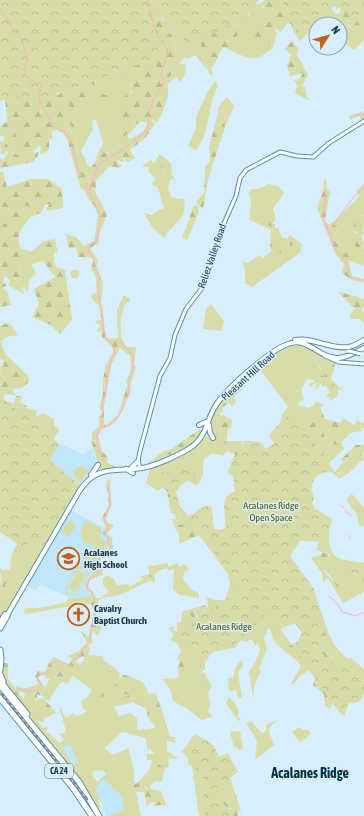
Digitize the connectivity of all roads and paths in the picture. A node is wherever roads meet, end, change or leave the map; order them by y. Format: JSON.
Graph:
{"nodes":[{"id":1,"x":364,"y":121,"type":"edge"},
{"id":2,"x":364,"y":340,"type":"edge"},
{"id":3,"x":334,"y":346,"type":"junction"},
{"id":4,"x":364,"y":348,"type":"edge"},
{"id":5,"x":315,"y":350,"type":"junction"},
{"id":6,"x":363,"y":356,"type":"edge"},
{"id":7,"x":364,"y":362,"type":"edge"},
{"id":8,"x":208,"y":422,"type":"junction"},
{"id":9,"x":200,"y":425,"type":"dead end"},
{"id":10,"x":199,"y":440,"type":"junction"},
{"id":11,"x":98,"y":465,"type":"dead end"},
{"id":12,"x":139,"y":465,"type":"junction"},
{"id":13,"x":132,"y":468,"type":"junction"},
{"id":14,"x":91,"y":475,"type":"junction"},
{"id":15,"x":6,"y":616,"type":"junction"},
{"id":16,"x":0,"y":622,"type":"edge"},
{"id":17,"x":0,"y":627,"type":"edge"},
{"id":18,"x":0,"y":650,"type":"edge"},
{"id":19,"x":0,"y":670,"type":"edge"},
{"id":20,"x":0,"y":674,"type":"edge"},
{"id":21,"x":0,"y":681,"type":"edge"},
{"id":22,"x":0,"y":686,"type":"edge"},
{"id":23,"x":8,"y":690,"type":"junction"},
{"id":24,"x":0,"y":698,"type":"edge"},
{"id":25,"x":1,"y":704,"type":"edge"},
{"id":26,"x":24,"y":728,"type":"junction"},
{"id":27,"x":37,"y":731,"type":"junction"},
{"id":28,"x":92,"y":816,"type":"edge"},
{"id":29,"x":99,"y":816,"type":"edge"}],
"edges":[{"from":1,"to":12,"type":"main road","name":"Reliez Valley Road"},
{"from":2,"to":3,"type":"main road"},
{"from":3,"to":6,"type":"main road","name":"Pleasant Hill Road","bridge":true},
{"from":3,"to":8,"type":"main road","name":"Pleasant Hill Road"},
{"from":4,"to":5,"type":"main road"},
{"from":5,"to":7,"type":"main road","name":"Pleasant Hill Road"},
{"from":5,"to":8,"type":"main road","name":"Pleasant Hill Road"},
{"from":8,"to":9,"type":"main road"},
{"from":8,"to":10,"type":"main road","name":"Pleasant Hill Road"},
{"from":8,"to":10,"type":"main road"},
{"from":8,"to":12,"type":"main road","name":"Pleasant Hill Road"},
{"from":10,"to":12,"type":"main road","name":"Pleasant Hill Road"},
{"from":11,"to":14,"type":"main road"},
{"from":12,"to":13,"type":"main road","name":"Pleasant Hill Road"},
{"from":13,"to":14,"type":"main road","name":"Pleasant Hill Road"},
{"from":13,"to":15,"type":"main road"},
{"from":14,"to":15,"type":"main road","name":"Pleasant Hill Road"},
{"from":15,"to":16,"type":"highway"},
{"from":15,"to":17,"type":"highway"},
{"from":18,"to":19,"type":"highway"},
{"from":20,"to":23,"type":"highway"},
{"from":21,"to":23,"type":"highway"},
{"from":22,"to":27,"type":"highway","number":"CA 24"},
{"from":23,"to":27,"type":"highway"},
{"from":24,"to":26,"type":"highway","number":"CA 24"},
{"from":25,"to":26,"type":"highway"},
{"from":26,"to":28,"type":"highway","number":"CA 24"},
{"from":27,"to":29,"type":"highway","number":"CA 24"}]}
